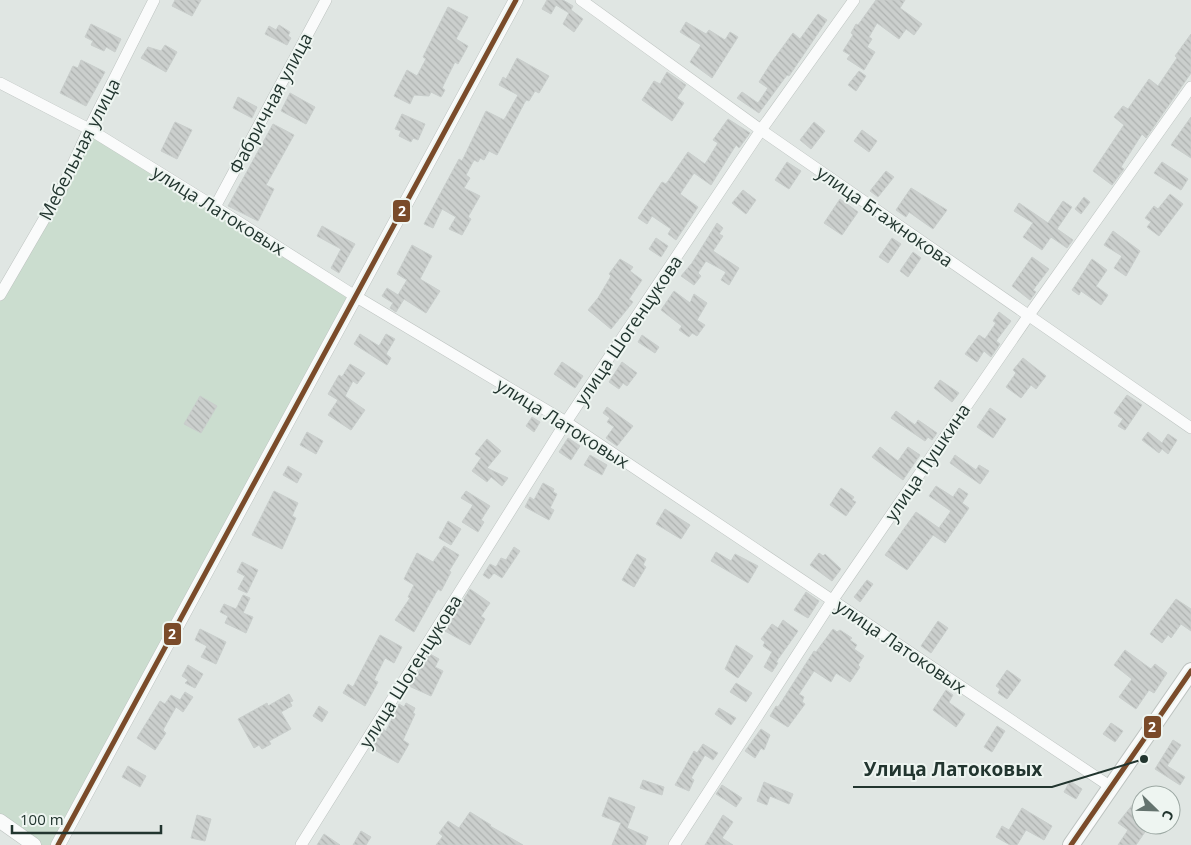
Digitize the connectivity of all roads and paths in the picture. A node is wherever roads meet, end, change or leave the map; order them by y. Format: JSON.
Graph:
{"nodes":[{"id":1,"x":154,"y":0,"type":"edge"},
{"id":2,"x":326,"y":0,"type":"edge"},
{"id":3,"x":516,"y":0,"type":"edge"},
{"id":4,"x":581,"y":0,"type":"edge"},
{"id":5,"x":854,"y":0,"type":"edge"},
{"id":6,"x":0,"y":83,"type":"edge"},
{"id":7,"x":1191,"y":87,"type":"edge"},
{"id":8,"x":88,"y":129,"type":"junction"},
{"id":9,"x":761,"y":130,"type":"junction"},
{"id":10,"x":215,"y":207,"type":"junction"},
{"id":11,"x":0,"y":295,"type":"edge"},
{"id":12,"x":355,"y":296,"type":"junction"},
{"id":13,"x":1028,"y":315,"type":"junction"},
{"id":14,"x":566,"y":422,"type":"junction"},
{"id":15,"x":1191,"y":428,"type":"edge"},
{"id":16,"x":832,"y":601,"type":"junction"},
{"id":17,"x":1191,"y":670,"type":"edge"},
{"id":18,"x":1110,"y":787,"type":"junction"},
{"id":19,"x":0,"y":821,"type":"edge"},
{"id":20,"x":34,"y":845,"type":"edge"},
{"id":21,"x":58,"y":845,"type":"edge"},
{"id":22,"x":301,"y":845,"type":"edge"},
{"id":23,"x":674,"y":845,"type":"edge"},
{"id":24,"x":1071,"y":845,"type":"edge"}],
"edges":[{"from":1,"to":8,"type":"street","name":"Мебельная улица"},
{"from":2,"to":10,"type":"street","name":"Фабричная улица"},
{"from":3,"to":12,"type":"street"},
{"from":4,"to":9,"type":"street","name":"улица Бгажнокова"},
{"from":5,"to":9,"type":"street","name":"улица Шогенцукова"},
{"from":6,"to":8,"type":"street","name":"улица Латоковых"},
{"from":7,"to":13,"type":"street","name":"улица Пушкина"},
{"from":8,"to":10,"type":"street","name":"улица Латоковых"},
{"from":8,"to":11,"type":"street","name":"Мебельная улица"},
{"from":9,"to":13,"type":"street","name":"улица Бгажнокова"},
{"from":9,"to":14,"type":"street","name":"улица Шогенцукова"},
{"from":10,"to":12,"type":"street","name":"улица Латоковых"},
{"from":12,"to":14,"type":"street","name":"улица Латоковых"},
{"from":12,"to":21,"type":"street"},
{"from":13,"to":15,"type":"street","name":"улица Бгажнокова"},
{"from":13,"to":16,"type":"street","name":"улица Пушкина"},
{"from":14,"to":16,"type":"street","name":"улица Латоковых"},
{"from":14,"to":22,"type":"street","name":"улица Шогенцукова"},
{"from":16,"to":18,"type":"street","name":"улица Латоковых"},
{"from":16,"to":23,"type":"street","name":"улица Пушкина"},
{"from":17,"to":18,"type":"main road"},
{"from":18,"to":24,"type":"main road"},
{"from":19,"to":20,"type":"street"}]}
